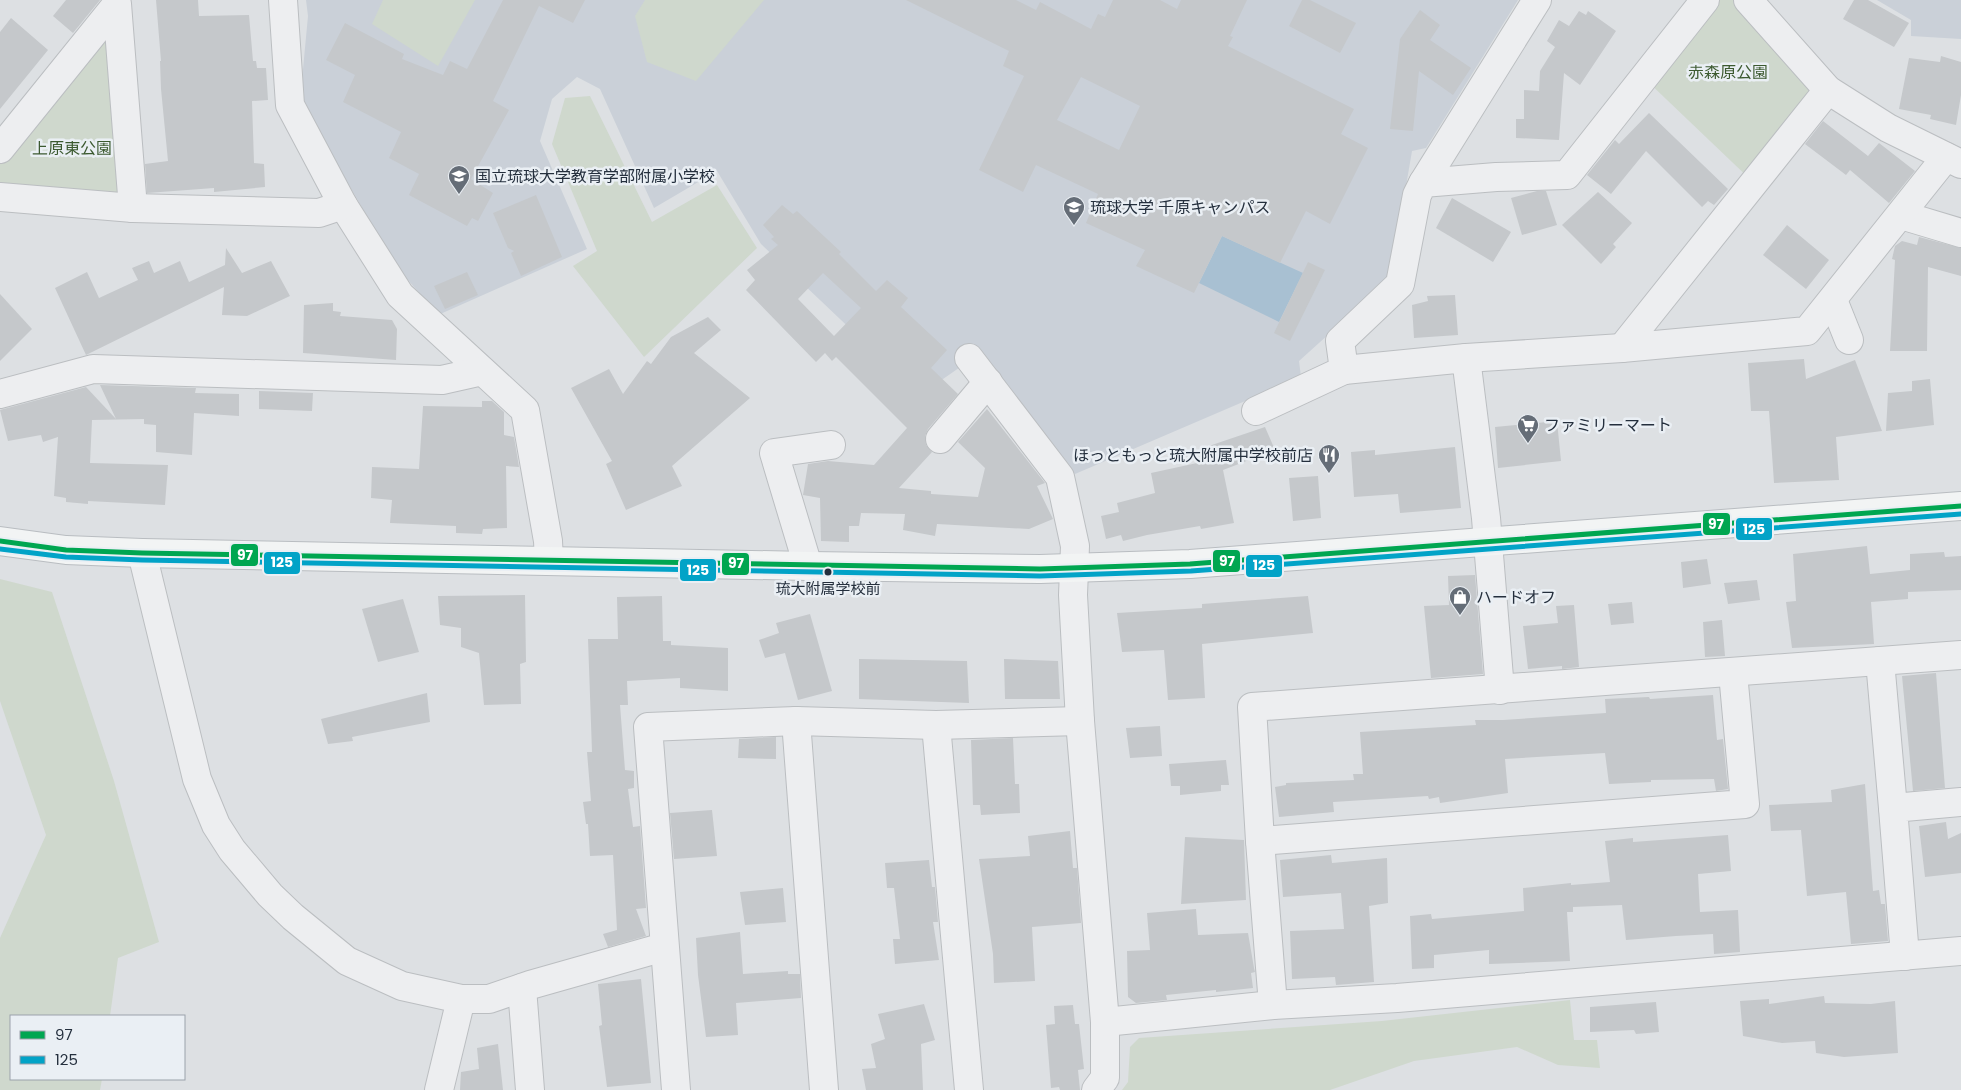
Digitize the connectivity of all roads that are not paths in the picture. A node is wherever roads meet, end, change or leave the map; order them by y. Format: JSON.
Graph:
{"nodes":[{"id":1,"x":283,"y":0,"type":"edge"},
{"id":2,"x":1537,"y":0,"type":"edge"},
{"id":3,"x":1705,"y":0,"type":"edge"},
{"id":4,"x":1748,"y":0,"type":"edge"},
{"id":5,"x":120,"y":2,"type":"edge"},
{"id":6,"x":1828,"y":90,"type":"junction"},
{"id":7,"x":0,"y":149,"type":"edge"},
{"id":8,"x":1954,"y":161,"type":"edge"},
{"id":9,"x":1423,"y":183,"type":"junction"},
{"id":10,"x":0,"y":197,"type":"edge"},
{"id":11,"x":343,"y":205,"type":"junction"},
{"id":12,"x":133,"y":208,"type":"junction"},
{"id":13,"x":1901,"y":215,"type":"junction"},
{"id":14,"x":1961,"y":232,"type":"edge"},
{"id":15,"x":1832,"y":300,"type":"junction"},
{"id":16,"x":1849,"y":340,"type":"dead end"},
{"id":17,"x":1622,"y":348,"type":"junction"},
{"id":18,"x":969,"y":358,"type":"dead end"},
{"id":19,"x":1466,"y":358,"type":"junction"},
{"id":20,"x":1344,"y":370,"type":"junction"},
{"id":21,"x":482,"y":371,"type":"junction"},
{"id":22,"x":988,"y":382,"type":"junction"},
{"id":23,"x":0,"y":394,"type":"edge"},
{"id":24,"x":1256,"y":411,"type":"dead end"},
{"id":25,"x":940,"y":439,"type":"dead end"},
{"id":26,"x":831,"y":445,"type":"dead end"},
{"id":27,"x":1961,"y":506,"type":"edge"},
{"id":28,"x":0,"y":541,"type":"edge"},
{"id":29,"x":1488,"y":542,"type":"junction"},
{"id":30,"x":142,"y":553,"type":"junction"},
{"id":31,"x":550,"y":561,"type":"junction"},
{"id":32,"x":808,"y":566,"type":"junction"},
{"id":33,"x":1073,"y":568,"type":"junction"},
{"id":34,"x":1961,"y":655,"type":"edge"},
{"id":35,"x":1880,"y":661,"type":"junction"},
{"id":36,"x":1733,"y":673,"type":"junction"},
{"id":37,"x":1500,"y":690,"type":"junction"},
{"id":38,"x":796,"y":721,"type":"junction"},
{"id":39,"x":1080,"y":721,"type":"junction"},
{"id":40,"x":936,"y":726,"type":"junction"},
{"id":41,"x":1961,"y":802,"type":"edge"},
{"id":42,"x":1893,"y":808,"type":"junction"},
{"id":43,"x":1260,"y":841,"type":"junction"},
{"id":44,"x":664,"y":947,"type":"junction"},
{"id":45,"x":1961,"y":951,"type":"edge"},
{"id":46,"x":1905,"y":956,"type":"junction"},
{"id":47,"x":522,"y":988,"type":"junction"},
{"id":48,"x":461,"y":999,"type":"junction"},
{"id":49,"x":1273,"y":1005,"type":"junction"},
{"id":50,"x":1105,"y":1022,"type":"junction"},
{"id":51,"x":438,"y":1090,"type":"edge"},
{"id":52,"x":530,"y":1090,"type":"edge"},
{"id":53,"x":676,"y":1090,"type":"edge"},
{"id":54,"x":824,"y":1090,"type":"edge"},
{"id":55,"x":969,"y":1090,"type":"edge"},
{"id":56,"x":1096,"y":1090,"type":"edge"}],
"edges":[{"from":1,"to":11,"type":"street"},
{"from":2,"to":9,"type":"street"},
{"from":3,"to":9,"type":"street"},
{"from":4,"to":6,"type":"street"},
{"from":5,"to":7,"type":"street"},
{"from":5,"to":12,"type":"street"},
{"from":6,"to":8,"type":"street"},
{"from":6,"to":17,"type":"street"},
{"from":8,"to":13,"type":"street"},
{"from":9,"to":20,"type":"street"},
{"from":10,"to":12,"type":"street"},
{"from":11,"to":12,"type":"street"},
{"from":11,"to":21,"type":"street"},
{"from":13,"to":14,"type":"street"},
{"from":13,"to":15,"type":"street"},
{"from":15,"to":16,"type":"street"},
{"from":15,"to":17,"type":"street"},
{"from":17,"to":19,"type":"street"},
{"from":18,"to":22,"type":"street"},
{"from":19,"to":20,"type":"street"},
{"from":19,"to":29,"type":"street"},
{"from":20,"to":24,"type":"street"},
{"from":21,"to":23,"type":"street"},
{"from":21,"to":31,"type":"street"},
{"from":22,"to":25,"type":"street"},
{"from":22,"to":33,"type":"street"},
{"from":26,"to":32,"type":"street"},
{"from":27,"to":29,"type":"main road"},
{"from":28,"to":30,"type":"main road"},
{"from":29,"to":33,"type":"main road"},
{"from":29,"to":37,"type":"street"},
{"from":30,"to":31,"type":"main road"},
{"from":30,"to":48,"type":"street"},
{"from":31,"to":32,"type":"main road"},
{"from":32,"to":33,"type":"main road"},
{"from":33,"to":39,"type":"street"},
{"from":34,"to":35,"type":"street"},
{"from":35,"to":36,"type":"street"},
{"from":35,"to":42,"type":"street"},
{"from":36,"to":37,"type":"street"},
{"from":36,"to":43,"type":"street"},
{"from":37,"to":43,"type":"street"},
{"from":38,"to":40,"type":"street"},
{"from":38,"to":44,"type":"street"},
{"from":38,"to":54,"type":"street"},
{"from":39,"to":40,"type":"street"},
{"from":39,"to":50,"type":"street"},
{"from":40,"to":55,"type":"street"},
{"from":41,"to":42,"type":"street"},
{"from":42,"to":46,"type":"street"},
{"from":43,"to":49,"type":"street"},
{"from":44,"to":47,"type":"street"},
{"from":44,"to":53,"type":"street"},
{"from":45,"to":46,"type":"street"},
{"from":46,"to":49,"type":"street"},
{"from":47,"to":48,"type":"street"},
{"from":47,"to":52,"type":"street"},
{"from":48,"to":51,"type":"street"},
{"from":49,"to":50,"type":"street"},
{"from":50,"to":56,"type":"street"}]}
